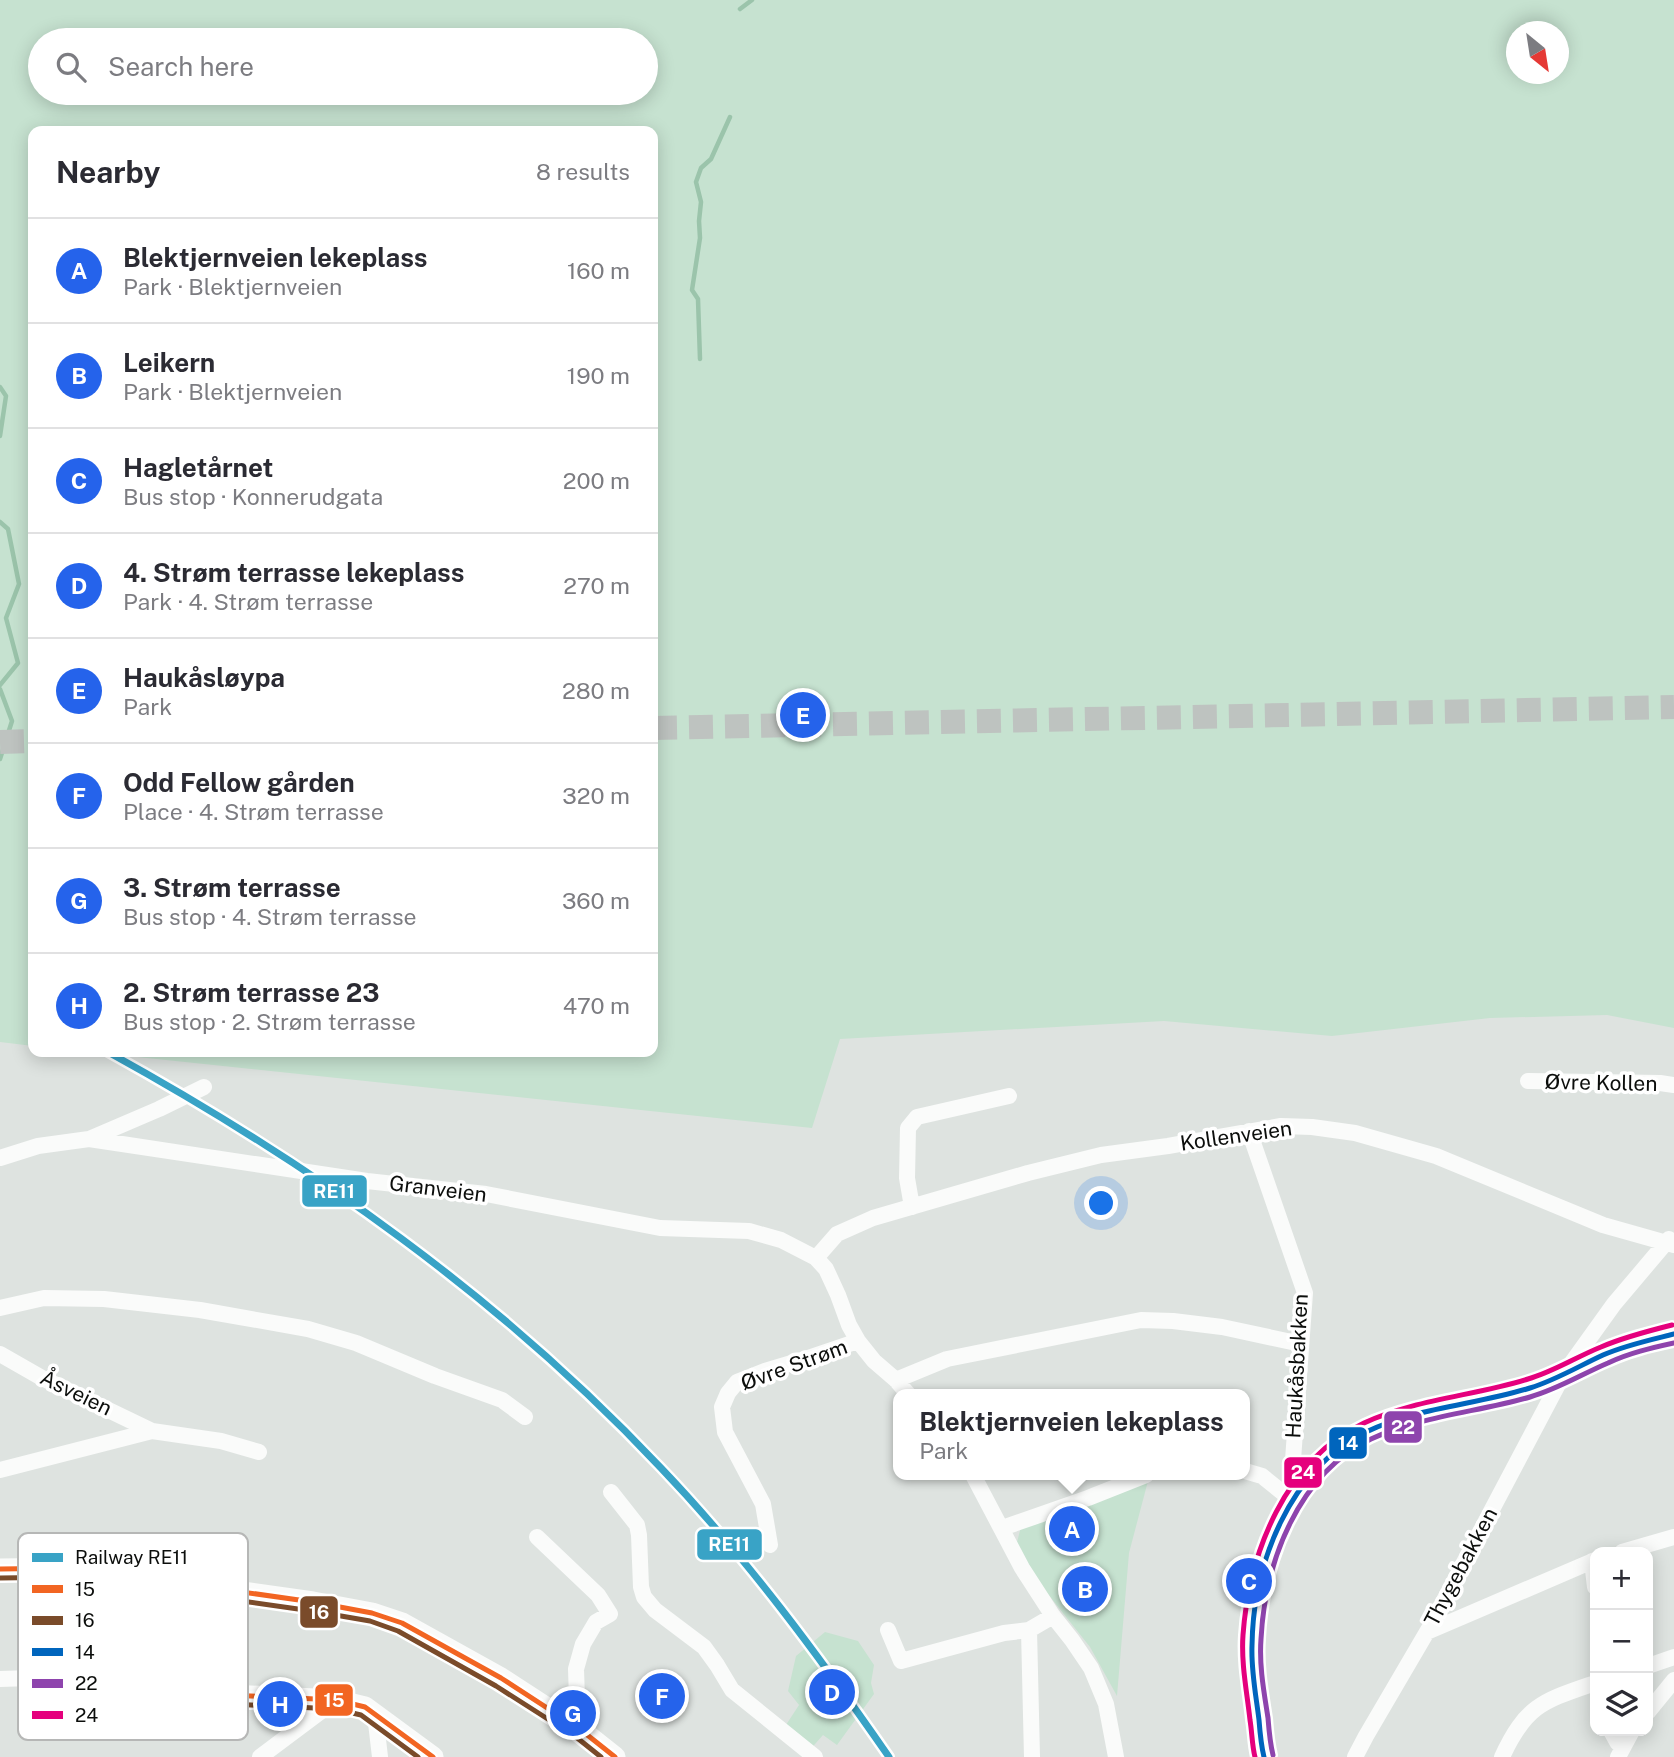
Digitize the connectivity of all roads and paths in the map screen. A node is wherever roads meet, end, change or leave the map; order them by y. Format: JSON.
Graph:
{"nodes":[{"id":1,"x":1528,"y":1081,"type":"dead end"},
{"id":2,"x":1674,"y":1085,"type":"edge"},
{"id":3,"x":204,"y":1087,"type":"dead end"},
{"id":4,"x":1009,"y":1097,"type":"dead end"},
{"id":5,"x":1249,"y":1131,"type":"junction"},
{"id":6,"x":89,"y":1139,"type":"junction"},
{"id":7,"x":0,"y":1158,"type":"edge"},
{"id":8,"x":912,"y":1207,"type":"junction"},
{"id":9,"x":1671,"y":1241,"type":"edge"},
{"id":10,"x":816,"y":1258,"type":"junction"},
{"id":11,"x":0,"y":1308,"type":"edge"},
{"id":12,"x":1674,"y":1334,"type":"edge"},
{"id":13,"x":858,"y":1341,"type":"junction"},
{"id":14,"x":1301,"y":1344,"type":"junction"},
{"id":15,"x":0,"y":1354,"type":"edge"},
{"id":16,"x":896,"y":1380,"type":"junction"},
{"id":17,"x":1561,"y":1386,"type":"junction"},
{"id":18,"x":904,"y":1389,"type":"edge"},
{"id":19,"x":525,"y":1417,"type":"dead end"},
{"id":20,"x":152,"y":1431,"type":"junction"},
{"id":21,"x":259,"y":1451,"type":"dead end"},
{"id":22,"x":0,"y":1470,"type":"edge"},
{"id":23,"x":1250,"y":1472,"type":"edge"},
{"id":24,"x":1310,"y":1476,"type":"junction"},
{"id":25,"x":977,"y":1480,"type":"edge"},
{"id":26,"x":1133,"y":1480,"type":"edge"},
{"id":27,"x":611,"y":1492,"type":"dead end"},
{"id":28,"x":1293,"y":1501,"type":"junction"},
{"id":29,"x":1002,"y":1528,"type":"junction"},
{"id":30,"x":1674,"y":1537,"type":"edge"},
{"id":31,"x":537,"y":1538,"type":"dead end"},
{"id":32,"x":770,"y":1545,"type":"dead end"},
{"id":33,"x":1639,"y":1547,"type":"edge"},
{"id":34,"x":1590,"y":1563,"type":"edge"},
{"id":35,"x":0,"y":1569,"type":"edge"},
{"id":36,"x":18,"y":1569,"type":"edge"},
{"id":37,"x":248,"y":1593,"type":"edge"},
{"id":38,"x":1053,"y":1616,"type":"junction"},
{"id":39,"x":888,"y":1630,"type":"dead end"},
{"id":40,"x":1029,"y":1630,"type":"junction"},
{"id":41,"x":1427,"y":1632,"type":"junction"},
{"id":42,"x":1674,"y":1657,"type":"edge"},
{"id":43,"x":1653,"y":1664,"type":"edge"},
{"id":44,"x":18,"y":1678,"type":"edge"},
{"id":45,"x":0,"y":1679,"type":"edge"},
{"id":46,"x":1674,"y":1680,"type":"edge"},
{"id":47,"x":1590,"y":1686,"type":"edge"},
{"id":48,"x":248,"y":1696,"type":"edge"},
{"id":49,"x":336,"y":1700,"type":"junction"},
{"id":50,"x":1653,"y":1706,"type":"edge"},
{"id":51,"x":375,"y":1714,"type":"junction"},
{"id":52,"x":581,"y":1730,"type":"junction"},
{"id":53,"x":1629,"y":1736,"type":"edge"},
{"id":54,"x":1620,"y":1752,"type":"edge"},
{"id":55,"x":260,"y":1757,"type":"edge"},
{"id":56,"x":380,"y":1757,"type":"edge"},
{"id":57,"x":433,"y":1757,"type":"edge"},
{"id":58,"x":615,"y":1757,"type":"edge"},
{"id":59,"x":815,"y":1757,"type":"edge"},
{"id":60,"x":1032,"y":1757,"type":"edge"},
{"id":61,"x":1116,"y":1757,"type":"edge"},
{"id":62,"x":1264,"y":1757,"type":"edge"},
{"id":63,"x":1355,"y":1757,"type":"edge"},
{"id":64,"x":1502,"y":1757,"type":"edge"}],
"edges":[{"from":1,"to":2,"type":"street","name":"Øvre Kollen"},
{"from":3,"to":6,"type":"street","name":"Granveien"},
{"from":4,"to":8,"type":"street"},
{"from":5,"to":8,"type":"street","name":"Kollenveien"},
{"from":5,"to":9,"type":"street","name":"Kollenveien"},
{"from":5,"to":14,"type":"street","name":"Haukåsbakken"},
{"from":6,"to":7,"type":"street","name":"Granveien"},
{"from":6,"to":10,"type":"street","name":"Granveien"},
{"from":8,"to":10,"type":"street","name":"Kollenveien"},
{"from":9,"to":17,"type":"street","name":"Thygebakken"},
{"from":10,"to":13,"type":"street"},
{"from":11,"to":19,"type":"street"},
{"from":12,"to":17,"type":"main road"},
{"from":13,"to":16,"type":"street"},
{"from":13,"to":32,"type":"street","name":"Øvre Strøm"},
{"from":14,"to":16,"type":"street"},
{"from":14,"to":24,"type":"street","name":"Haukåsbakken"},
{"from":15,"to":20,"type":"street","name":"Åsveien"},
{"from":16,"to":18,"type":"street"},
{"from":17,"to":24,"type":"main road"},
{"from":17,"to":41,"type":"street","name":"Thygebakken"},
{"from":20,"to":21,"type":"street","name":"Åsveien"},
{"from":20,"to":22,"type":"street","name":"Åsveien"},
{"from":23,"to":28,"type":"street"},
{"from":24,"to":28,"type":"main road"},
{"from":25,"to":29,"type":"street"},
{"from":26,"to":29,"type":"street"},
{"from":27,"to":59,"type":"street"},
{"from":28,"to":62,"type":"main road"},
{"from":29,"to":38,"type":"street"},
{"from":30,"to":33,"type":"street"},
{"from":31,"to":52,"type":"street"},
{"from":34,"to":41,"type":"street"},
{"from":35,"to":36,"type":"main road"},
{"from":37,"to":52,"type":"main road"},
{"from":38,"to":40,"type":"street"},
{"from":38,"to":61,"type":"street"},
{"from":39,"to":40,"type":"street"},
{"from":40,"to":60,"type":"street"},
{"from":41,"to":63,"type":"street","name":"Thygebakken"},
{"from":42,"to":43,"type":"street"},
{"from":44,"to":45,"type":"street"},
{"from":46,"to":50,"type":"street"},
{"from":47,"to":64,"type":"street"},
{"from":48,"to":49,"type":"main road"},
{"from":49,"to":51,"type":"main road"},
{"from":49,"to":55,"type":"street"},
{"from":51,"to":56,"type":"street"},
{"from":51,"to":57,"type":"main road"},
{"from":52,"to":58,"type":"main road"},
{"from":53,"to":54,"type":"street"}]}
